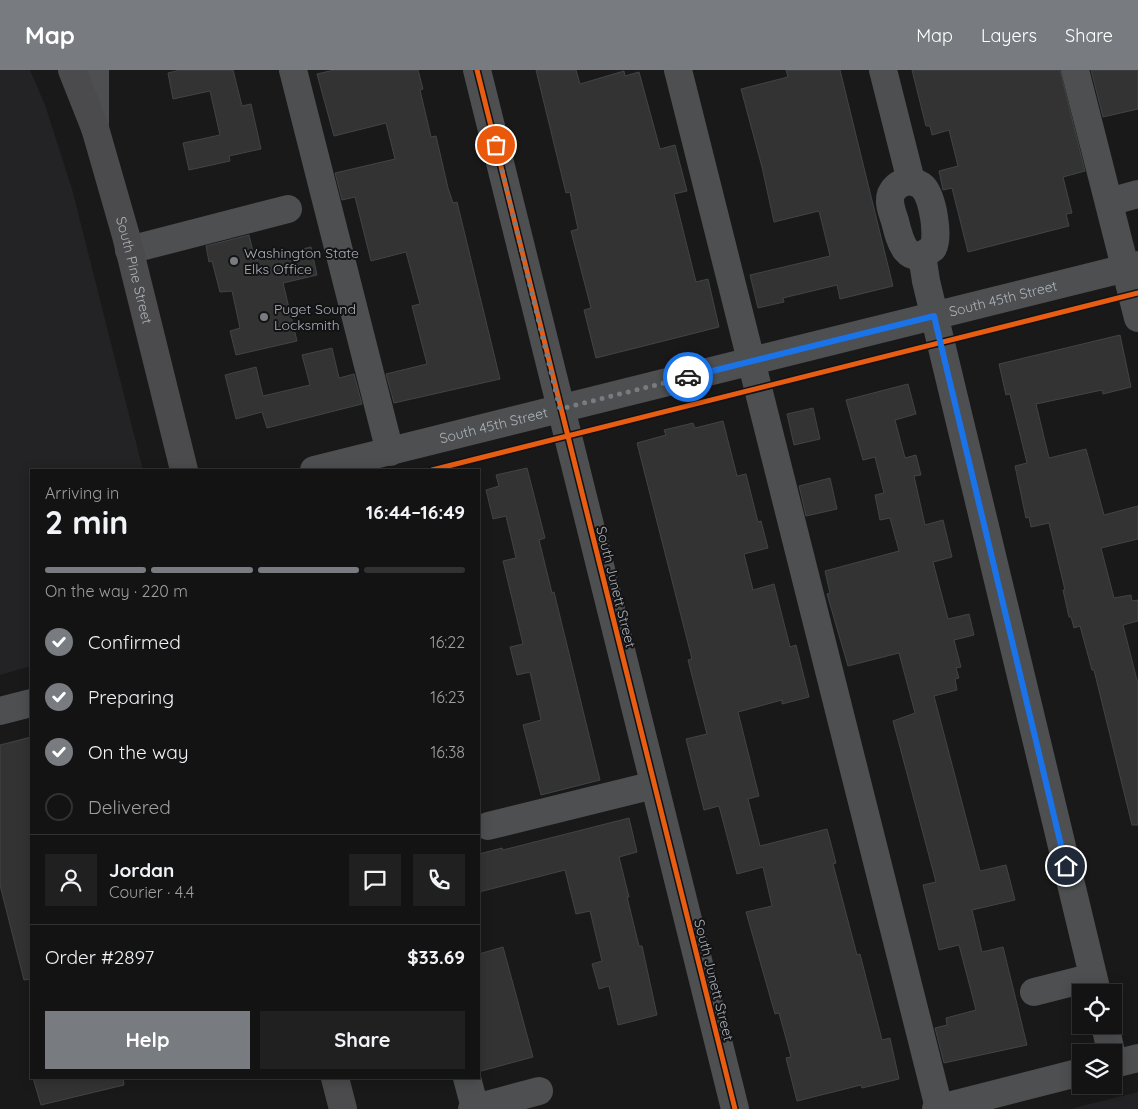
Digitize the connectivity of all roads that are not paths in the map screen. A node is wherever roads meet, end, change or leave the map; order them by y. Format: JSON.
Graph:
{"nodes":[{"id":1,"x":72,"y":70,"type":"edge"},
{"id":2,"x":95,"y":70,"type":"edge"},
{"id":3,"x":293,"y":70,"type":"edge"},
{"id":4,"x":477,"y":70,"type":"edge"},
{"id":5,"x":678,"y":70,"type":"edge"},
{"id":6,"x":883,"y":70,"type":"edge"},
{"id":7,"x":1075,"y":70,"type":"edge"},
{"id":8,"x":95,"y":128,"type":"junction"},
{"id":9,"x":911,"y":181,"type":"junction"},
{"id":10,"x":1138,"y":194,"type":"edge"},
{"id":11,"x":1109,"y":202,"type":"junction"},
{"id":12,"x":288,"y":209,"type":"dead end"},
{"id":13,"x":129,"y":250,"type":"junction"},
{"id":14,"x":922,"y":255,"type":"junction"},
{"id":15,"x":1132,"y":267,"type":"edge"},
{"id":16,"x":934,"y":316,"type":"junction"},
{"id":17,"x":1138,"y":318,"type":"edge"},
{"id":18,"x":752,"y":361,"type":"junction"},
{"id":19,"x":560,"y":409,"type":"junction"},
{"id":20,"x":390,"y":452,"type":"junction"},
{"id":21,"x":184,"y":469,"type":"edge"},
{"id":22,"x":318,"y":469,"type":"edge"},
{"id":23,"x":30,"y":703,"type":"edge"},
{"id":24,"x":0,"y":711,"type":"edge"},
{"id":25,"x":654,"y":784,"type":"junction"},
{"id":26,"x":488,"y":826,"type":"dead end"},
{"id":27,"x":1095,"y":984,"type":"edge"},
{"id":28,"x":1072,"y":988,"type":"edge"},
{"id":29,"x":1034,"y":992,"type":"dead end"},
{"id":30,"x":1138,"y":1058,"type":"edge"},
{"id":31,"x":1122,"y":1062,"type":"edge"},
{"id":32,"x":1072,"y":1074,"type":"edge"},
{"id":33,"x":335,"y":1079,"type":"edge"},
{"id":34,"x":467,"y":1079,"type":"edge"},
{"id":35,"x":539,"y":1091,"type":"dead end"},
{"id":36,"x":343,"y":1109,"type":"edge"},
{"id":37,"x":474,"y":1109,"type":"edge"},
{"id":38,"x":734,"y":1109,"type":"edge"},
{"id":39,"x":937,"y":1109,"type":"edge"}],
"edges":[{"from":1,"to":8,"type":"main road"},
{"from":2,"to":8,"type":"street","name":"South Pine Street"},
{"from":3,"to":20,"type":"street"},
{"from":4,"to":19,"type":"street","name":"South Junett Street"},
{"from":5,"to":18,"type":"street"},
{"from":6,"to":9,"type":"street"},
{"from":7,"to":11,"type":"street"},
{"from":8,"to":13,"type":"main road","name":"South Pine Street"},
{"from":9,"to":14,"type":"street"},
{"from":9,"to":14,"type":"street"},
{"from":10,"to":11,"type":"street"},
{"from":11,"to":15,"type":"street"},
{"from":12,"to":13,"type":"street"},
{"from":13,"to":21,"type":"main road","name":"South Pine Street"},
{"from":14,"to":16,"type":"street"},
{"from":15,"to":16,"type":"street","name":"South 45th Street"},
{"from":15,"to":17,"type":"street"},
{"from":16,"to":18,"type":"street","name":"South 45th Street"},
{"from":16,"to":27,"type":"street"},
{"from":18,"to":19,"type":"street","name":"South 45th Street"},
{"from":18,"to":39,"type":"street"},
{"from":19,"to":20,"type":"street","name":"South 45th Street"},
{"from":19,"to":25,"type":"street","name":"South Junett Street"},
{"from":20,"to":22,"type":"street","name":"South 45th Street"},
{"from":23,"to":24,"type":"street"},
{"from":25,"to":26,"type":"street"},
{"from":25,"to":38,"type":"street","name":"South Junett Street"},
{"from":28,"to":29,"type":"street"},
{"from":30,"to":31,"type":"street"},
{"from":32,"to":39,"type":"street"},
{"from":33,"to":36,"type":"main road"},
{"from":34,"to":37,"type":"street"},
{"from":35,"to":37,"type":"street"}]}
